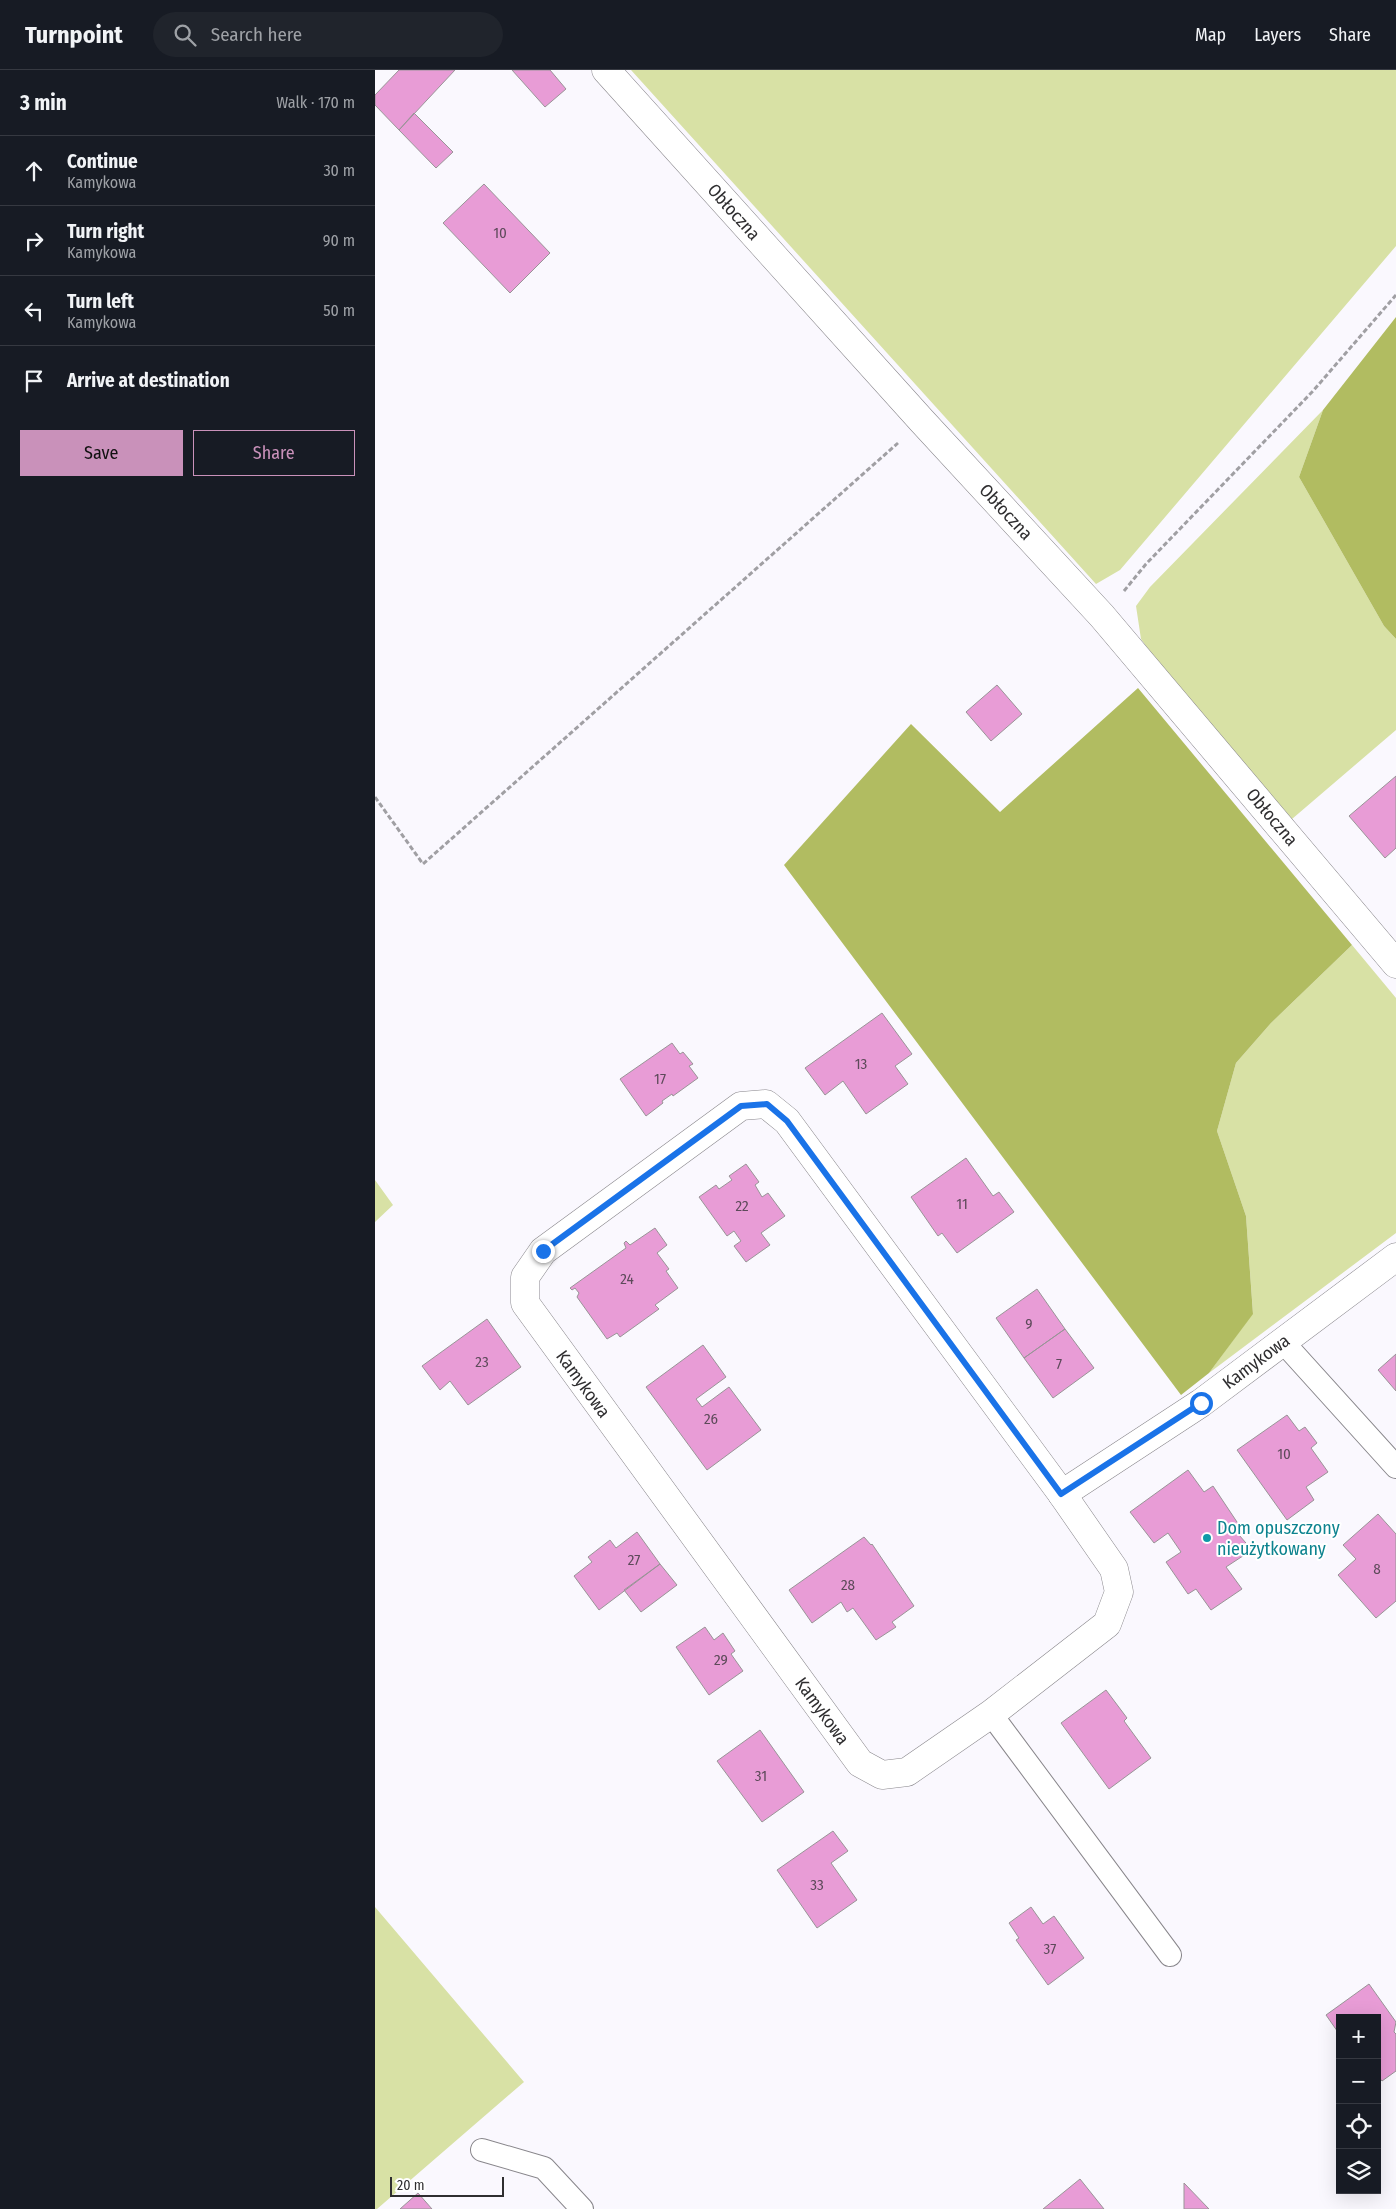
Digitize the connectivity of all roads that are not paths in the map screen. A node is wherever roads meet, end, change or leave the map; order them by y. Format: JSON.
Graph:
{"nodes":[{"id":1,"x":606,"y":70,"type":"edge"},
{"id":2,"x":1396,"y":964,"type":"edge"},
{"id":3,"x":1396,"y":1257,"type":"edge"},
{"id":4,"x":1283,"y":1342,"type":"junction"},
{"id":5,"x":1396,"y":1467,"type":"edge"},
{"id":6,"x":1061,"y":1494,"type":"junction"},
{"id":7,"x":991,"y":1714,"type":"junction"},
{"id":8,"x":1170,"y":1955,"type":"dead end"},
{"id":9,"x":482,"y":2150,"type":"dead end"},
{"id":10,"x":582,"y":2209,"type":"edge"}],
"edges":[{"from":1,"to":2,"type":"street","name":"Obłoczna"},
{"from":3,"to":4,"type":"street","name":"Kamykowa"},
{"from":4,"to":5,"type":"lane"},
{"from":4,"to":6,"type":"street","name":"Kamykowa"},
{"from":6,"to":7,"type":"street","name":"Kamykowa"},
{"from":6,"to":7,"type":"street","name":"Kamykowa"},
{"from":7,"to":8,"type":"lane"},
{"from":9,"to":10,"type":"lane"}]}
